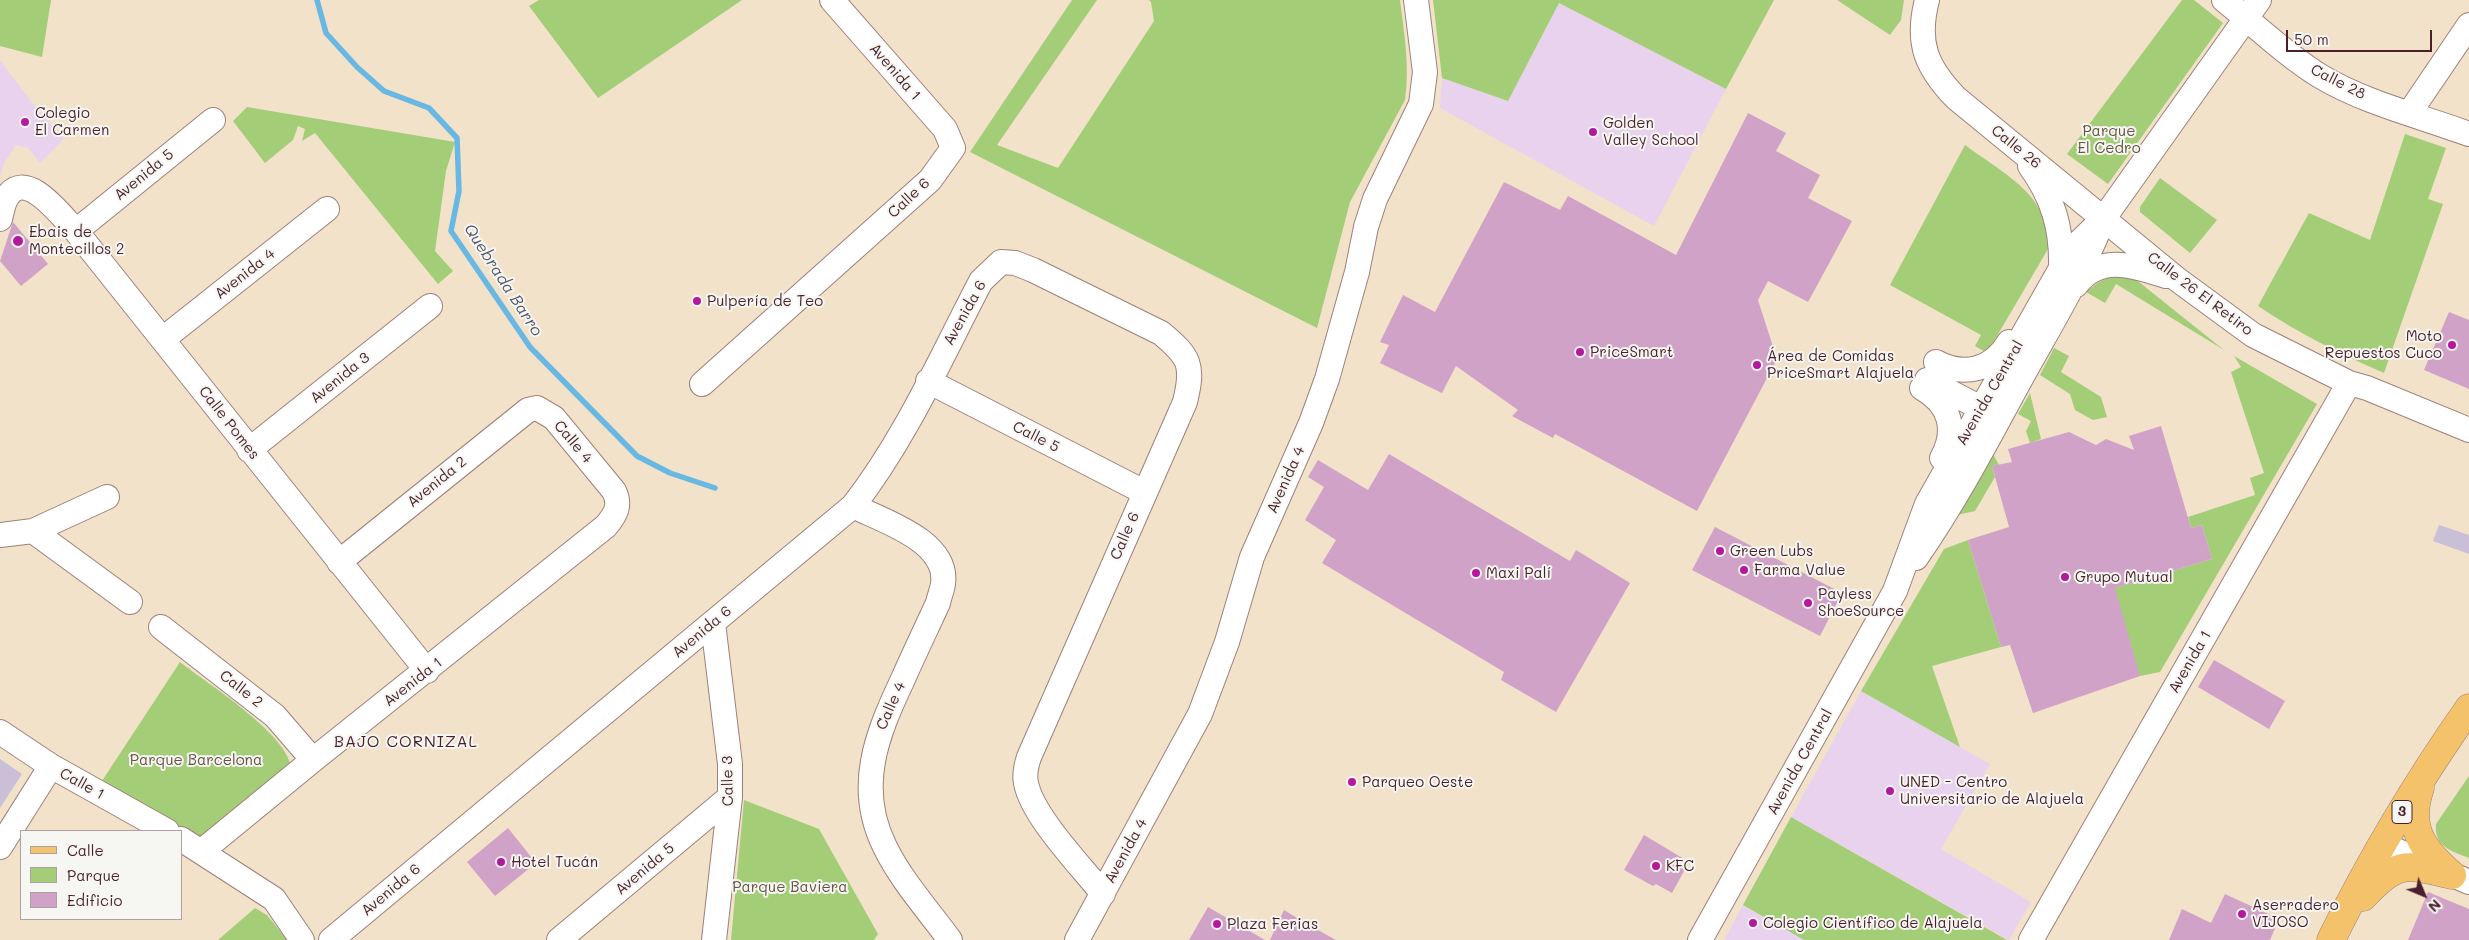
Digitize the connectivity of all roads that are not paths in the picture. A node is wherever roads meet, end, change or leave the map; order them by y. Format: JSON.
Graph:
{"nodes":[{"id":1,"x":832,"y":0,"type":"edge"},
{"id":2,"x":1416,"y":0,"type":"edge"},
{"id":3,"x":1927,"y":0,"type":"edge"},
{"id":4,"x":2224,"y":0,"type":"edge"},
{"id":5,"x":2252,"y":9,"type":"edge"},
{"id":6,"x":2469,"y":25,"type":"edge"},
{"id":7,"x":2410,"y":112,"type":"junction"},
{"id":8,"x":213,"y":120,"type":"dead end"},
{"id":9,"x":2469,"y":134,"type":"edge"},
{"id":10,"x":2016,"y":146,"type":"junction"},
{"id":11,"x":953,"y":148,"type":"joint"},
{"id":12,"x":2082,"y":200,"type":"junction"},
{"id":13,"x":327,"y":209,"type":"dead end"},
{"id":14,"x":2104,"y":218,"type":"junction"},
{"id":15,"x":0,"y":219,"type":"edge"},
{"id":16,"x":76,"y":231,"type":"junction"},
{"id":17,"x":2085,"y":237,"type":"junction"},
{"id":18,"x":1001,"y":262,"type":"joint"},
{"id":19,"x":2061,"y":268,"type":"junction"},
{"id":20,"x":2178,"y":280,"type":"junction"},
{"id":21,"x":2055,"y":299,"type":"junction"},
{"id":22,"x":430,"y":306,"type":"dead end"},
{"id":23,"x":163,"y":339,"type":"junction"},
{"id":24,"x":1929,"y":375,"type":"junction"},
{"id":25,"x":928,"y":381,"type":"junction"},
{"id":26,"x":2349,"y":383,"type":"junction"},
{"id":27,"x":702,"y":384,"type":"dead end"},
{"id":28,"x":1984,"y":404,"type":"junction"},
{"id":29,"x":537,"y":408,"type":"joint"},
{"id":30,"x":2469,"y":430,"type":"edge"},
{"id":31,"x":250,"y":450,"type":"junction"},
{"id":32,"x":1954,"y":457,"type":"junction"},
{"id":33,"x":1966,"y":478,"type":"junction"},
{"id":34,"x":1144,"y":492,"type":"junction"},
{"id":35,"x":107,"y":497,"type":"dead end"},
{"id":36,"x":853,"y":506,"type":"junction"},
{"id":37,"x":618,"y":508,"type":"joint"},
{"id":38,"x":1936,"y":530,"type":"junction"},
{"id":39,"x":33,"y":531,"type":"junction"},
{"id":40,"x":0,"y":535,"type":"edge"},
{"id":41,"x":1913,"y":544,"type":"junction"},
{"id":42,"x":339,"y":562,"type":"junction"},
{"id":43,"x":1900,"y":582,"type":"junction"},
{"id":44,"x":130,"y":602,"type":"dead end"},
{"id":45,"x":714,"y":623,"type":"junction"},
{"id":46,"x":161,"y":626,"type":"dead end"},
{"id":47,"x":427,"y":671,"type":"junction"},
{"id":48,"x":2469,"y":708,"type":"edge"},
{"id":49,"x":0,"y":732,"type":"edge"},
{"id":50,"x":313,"y":760,"type":"junction"},
{"id":51,"x":50,"y":766,"type":"junction"},
{"id":52,"x":2425,"y":773,"type":"junction"},
{"id":53,"x":730,"y":797,"type":"junction"},
{"id":54,"x":165,"y":830,"type":"edge"},
{"id":55,"x":182,"y":841,"type":"edge"},
{"id":56,"x":2382,"y":844,"type":"junction"},
{"id":57,"x":0,"y":847,"type":"edge"},
{"id":58,"x":202,"y":851,"type":"junction"},
{"id":59,"x":2461,"y":878,"type":"edge"},
{"id":60,"x":1103,"y":894,"type":"junction"},
{"id":61,"x":2336,"y":930,"type":"edge"},
{"id":62,"x":302,"y":940,"type":"edge"},
{"id":63,"x":331,"y":940,"type":"edge"},
{"id":64,"x":559,"y":940,"type":"edge"},
{"id":65,"x":714,"y":940,"type":"edge"},
{"id":66,"x":950,"y":940,"type":"edge"},
{"id":67,"x":1077,"y":940,"type":"edge"},
{"id":68,"x":1700,"y":940,"type":"edge"},
{"id":69,"x":2031,"y":940,"type":"edge"}],
"edges":[{"from":1,"to":11,"type":"street","name":"Avenida 1"},
{"from":2,"to":60,"type":"street","name":"Avenida 4"},
{"from":3,"to":10,"type":"street","name":"Calle 26"},
{"from":4,"to":5,"type":"street","name":"Calle 28"},
{"from":5,"to":7,"type":"street","name":"Calle 28"},
{"from":5,"to":14,"type":"street","name":"Avenida Central"},
{"from":6,"to":7,"type":"street"},
{"from":7,"to":9,"type":"street","name":"Calle 28"},
{"from":8,"to":16,"type":"street","name":"Avenida 5"},
{"from":10,"to":12,"type":"street","name":"Calle 26"},
{"from":10,"to":19,"type":"street"},
{"from":11,"to":27,"type":"street","name":"Calle 6"},
{"from":12,"to":14,"type":"street","name":"Calle 26"},
{"from":12,"to":17,"type":"street"},
{"from":13,"to":23,"type":"street","name":"Avenida 4"},
{"from":14,"to":17,"type":"street","name":"Avenida Central"},
{"from":14,"to":20,"type":"street","name":"Calle 26 El Retiro"},
{"from":14,"to":21,"type":"street","name":"Avenida Central"},
{"from":15,"to":16,"type":"street","name":"Calle Pomes"},
{"from":16,"to":23,"type":"street","name":"Calle Pomes"},
{"from":17,"to":19,"type":"street","name":"Avenida Central"},
{"from":17,"to":28,"type":"street"},
{"from":18,"to":25,"type":"street","name":"Avenida 6"},
{"from":18,"to":34,"type":"street","name":"Calle 6"},
{"from":19,"to":21,"type":"street","name":"Avenida Central"},
{"from":20,"to":21,"type":"street"},
{"from":20,"to":26,"type":"street","name":"Calle 26 El Retiro"},
{"from":21,"to":24,"type":"street"},
{"from":21,"to":28,"type":"street","name":"Avenida Central"},
{"from":21,"to":33,"type":"street","name":"Avenida Central"},
{"from":22,"to":31,"type":"street","name":"Avenida 3"},
{"from":23,"to":31,"type":"street","name":"Calle Pomes"},
{"from":24,"to":28,"type":"street"},
{"from":24,"to":41,"type":"street"},
{"from":25,"to":34,"type":"street","name":"Calle 5"},
{"from":25,"to":36,"type":"street","name":"Avenida 6"},
{"from":26,"to":30,"type":"street","name":"Calle 26 El Retiro"},
{"from":26,"to":69,"type":"street","name":"Avenida 1"},
{"from":28,"to":32,"type":"street","name":"Avenida Central"},
{"from":28,"to":33,"type":"street"},
{"from":29,"to":37,"type":"street","name":"Calle 4"},
{"from":29,"to":42,"type":"street","name":"Avenida 2"},
{"from":31,"to":42,"type":"street","name":"Calle Pomes"},
{"from":32,"to":38,"type":"street"},
{"from":32,"to":41,"type":"street","name":"Avenida Central"},
{"from":33,"to":38,"type":"street","name":"Avenida Central"},
{"from":34,"to":60,"type":"street","name":"Calle 6"},
{"from":35,"to":39,"type":"street"},
{"from":36,"to":45,"type":"street","name":"Avenida 6"},
{"from":36,"to":66,"type":"street","name":"Calle 4"},
{"from":37,"to":47,"type":"street","name":"Avenida 1"},
{"from":38,"to":43,"type":"street","name":"Avenida Central"},
{"from":39,"to":40,"type":"street"},
{"from":39,"to":44,"type":"street"},
{"from":41,"to":43,"type":"street","name":"Avenida Central"},
{"from":42,"to":47,"type":"street","name":"Calle Pomes"},
{"from":43,"to":68,"type":"street","name":"Avenida Central"},
{"from":45,"to":53,"type":"street","name":"Calle 3"},
{"from":45,"to":63,"type":"street","name":"Avenida 6"},
{"from":46,"to":50,"type":"street","name":"Calle 2"},
{"from":47,"to":50,"type":"street","name":"Avenida 1"},
{"from":48,"to":52,"type":"main road","number":"3"},
{"from":49,"to":51,"type":"street","name":"Calle 1"},
{"from":50,"to":58,"type":"street","name":"Avenida 1"},
{"from":51,"to":54,"type":"street","name":"Calle 1"},
{"from":51,"to":57,"type":"street"},
{"from":52,"to":56,"type":"main road","number":"3"},
{"from":52,"to":59,"type":"main road"},
{"from":53,"to":64,"type":"street","name":"Avenida 5"},
{"from":53,"to":65,"type":"street","name":"Calle 3"},
{"from":55,"to":58,"type":"street"},
{"from":56,"to":59,"type":"street"},
{"from":56,"to":61,"type":"main road","number":"3"},
{"from":58,"to":62,"type":"street"},
{"from":59,"to":61,"type":"main road"},
{"from":60,"to":67,"type":"street","name":"Avenida 4"}]}
